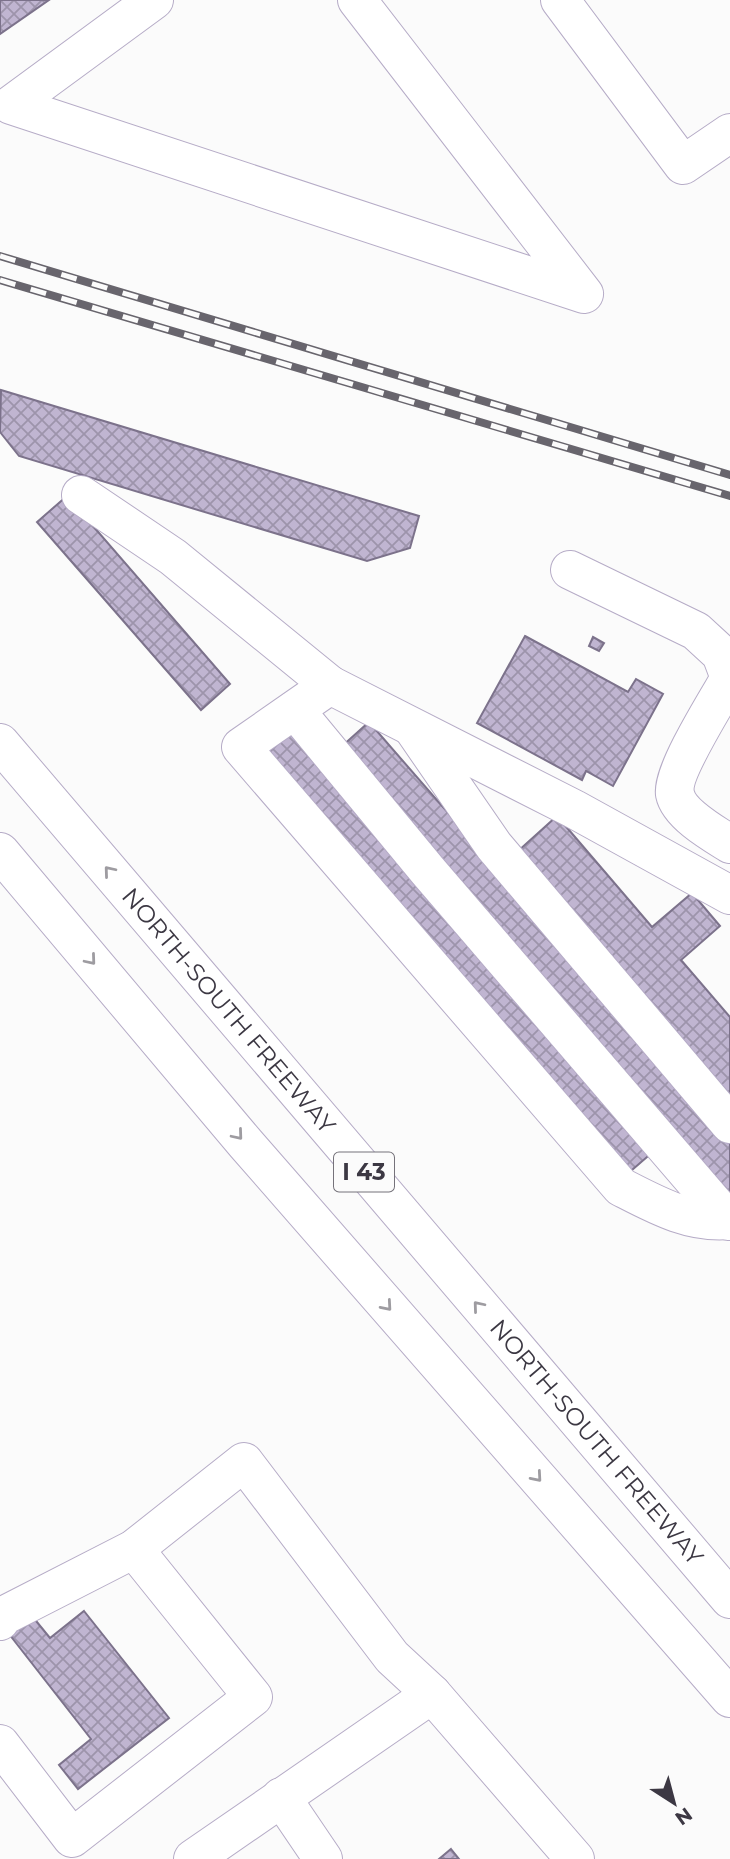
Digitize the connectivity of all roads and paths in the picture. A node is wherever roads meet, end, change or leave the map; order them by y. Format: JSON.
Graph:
{"nodes":[{"id":1,"x":153,"y":0,"type":"edge"},
{"id":2,"x":357,"y":0,"type":"edge"},
{"id":3,"x":560,"y":0,"type":"edge"},
{"id":4,"x":730,"y":133,"type":"edge"},
{"id":5,"x":81,"y":495,"type":"dead end"},
{"id":6,"x":570,"y":570,"type":"dead end"},
{"id":7,"x":330,"y":685,"type":"junction"},
{"id":8,"x":295,"y":710,"type":"junction"},
{"id":9,"x":411,"y":726,"type":"junction"},
{"id":10,"x":0,"y":743,"type":"edge"},
{"id":11,"x":730,"y":844,"type":"edge"},
{"id":12,"x":0,"y":852,"type":"edge"},
{"id":13,"x":730,"y":895,"type":"edge"},
{"id":14,"x":730,"y":1124,"type":"edge"},
{"id":15,"x":729,"y":1221,"type":"edge"},
{"id":16,"x":134,"y":1549,"type":"junction"},
{"id":17,"x":730,"y":1599,"type":"edge"},
{"id":18,"x":0,"y":1621,"type":"edge"},
{"id":19,"x":432,"y":1694,"type":"junction"},
{"id":20,"x":730,"y":1698,"type":"edge"},
{"id":21,"x":0,"y":1744,"type":"edge"},
{"id":22,"x":281,"y":1797,"type":"junction"},
{"id":23,"x":80,"y":1848,"type":"edge"},
{"id":24,"x":193,"y":1859,"type":"edge"},
{"id":25,"x":323,"y":1859,"type":"edge"},
{"id":26,"x":575,"y":1859,"type":"edge"}],
"edges":[{"from":1,"to":2,"type":"main road"},
{"from":3,"to":4,"type":"main road"},
{"from":5,"to":7,"type":"main road"},
{"from":6,"to":11,"type":"main road"},
{"from":7,"to":8,"type":"main road"},
{"from":7,"to":9,"type":"main road"},
{"from":8,"to":15,"type":"main road"},
{"from":8,"to":15,"type":"main road"},
{"from":9,"to":13,"type":"main road"},
{"from":9,"to":14,"type":"main road"},
{"from":17,"to":10,"type":"main road","name":"NORTH-SOUTH FREEWAY","number":"I 43","one_way":true},
{"from":12,"to":20,"type":"main road","number":"I 43","one_way":true},
{"from":16,"to":18,"type":"main road"},
{"from":16,"to":19,"type":"main road"},
{"from":16,"to":23,"type":"main road"},
{"from":19,"to":22,"type":"main road"},
{"from":19,"to":26,"type":"main road"},
{"from":21,"to":23,"type":"main road"},
{"from":22,"to":24,"type":"main road"},
{"from":22,"to":25,"type":"main road"}]}
